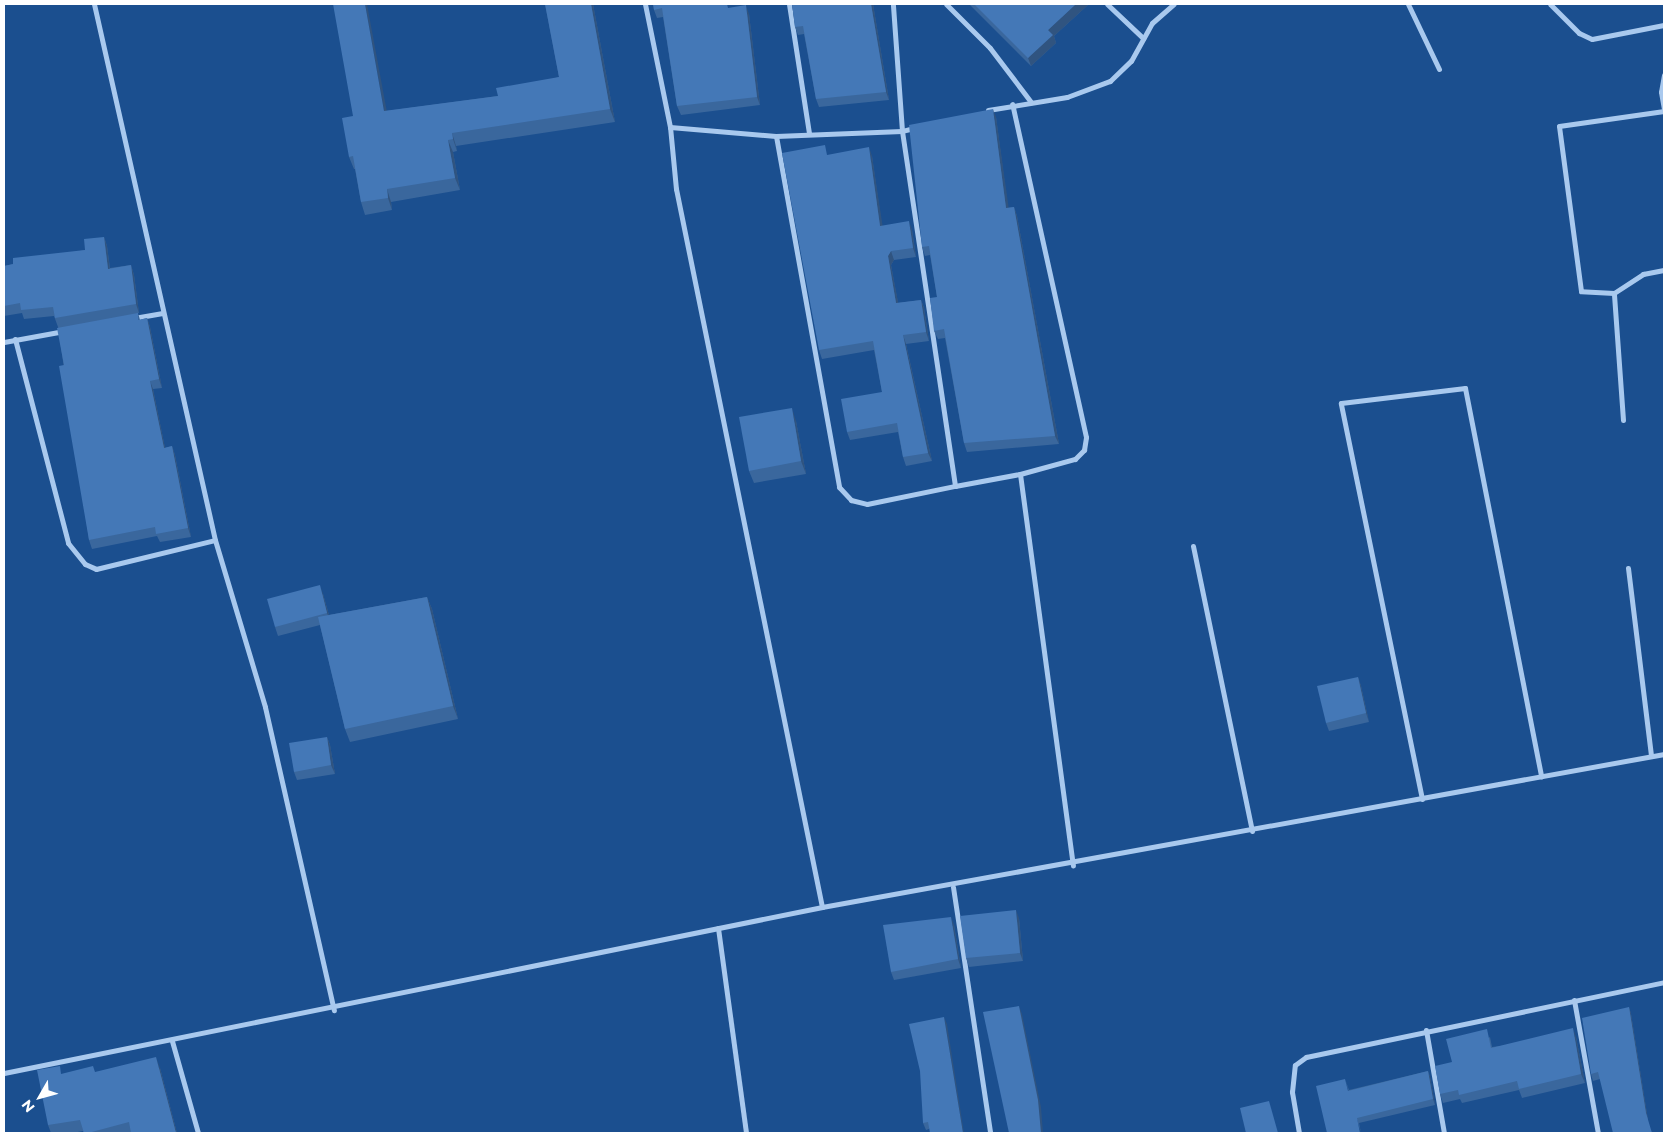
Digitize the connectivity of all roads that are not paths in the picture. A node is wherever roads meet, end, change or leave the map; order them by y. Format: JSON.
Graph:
{"nodes":[{"id":1,"x":94,"y":4,"type":"edge"},
{"id":2,"x":645,"y":4,"type":"edge"},
{"id":3,"x":789,"y":4,"type":"edge"},
{"id":4,"x":893,"y":4,"type":"edge"},
{"id":5,"x":946,"y":4,"type":"edge"},
{"id":6,"x":1107,"y":4,"type":"edge"},
{"id":7,"x":1174,"y":4,"type":"edge"},
{"id":8,"x":1408,"y":4,"type":"edge"},
{"id":9,"x":1550,"y":4,"type":"edge"},
{"id":10,"x":1664,"y":25,"type":"edge"},
{"id":11,"x":1143,"y":38,"type":"junction"},
{"id":12,"x":1440,"y":69,"type":"dead end"},
{"id":13,"x":1664,"y":75,"type":"edge"},
{"id":14,"x":1031,"y":102,"type":"junction"},
{"id":15,"x":1012,"y":104,"type":"junction"},
{"id":16,"x":1664,"y":110,"type":"edge"},
{"id":17,"x":975,"y":113,"type":"edge"},
{"id":18,"x":670,"y":127,"type":"junction"},
{"id":19,"x":920,"y":127,"type":"edge"},
{"id":20,"x":902,"y":131,"type":"junction"},
{"id":21,"x":809,"y":133,"type":"junction"},
{"id":22,"x":776,"y":136,"type":"junction"},
{"id":23,"x":1664,"y":270,"type":"edge"},
{"id":24,"x":1614,"y":292,"type":"junction"},
{"id":25,"x":163,"y":313,"type":"junction"},
{"id":26,"x":126,"y":320,"type":"edge"},
{"id":27,"x":71,"y":330,"type":"edge"},
{"id":28,"x":15,"y":340,"type":"junction"},
{"id":29,"x":4,"y":342,"type":"edge"},
{"id":30,"x":1623,"y":420,"type":"dead end"},
{"id":31,"x":1020,"y":474,"type":"junction"},
{"id":32,"x":954,"y":486,"type":"junction"},
{"id":33,"x":215,"y":540,"type":"junction"},
{"id":34,"x":1193,"y":546,"type":"dead end"},
{"id":35,"x":1628,"y":568,"type":"dead end"},
{"id":36,"x":1664,"y":754,"type":"edge"},
{"id":37,"x":1651,"y":756,"type":"junction"},
{"id":38,"x":1541,"y":777,"type":"junction"},
{"id":39,"x":1422,"y":799,"type":"junction"},
{"id":40,"x":1252,"y":831,"type":"junction"},
{"id":41,"x":1073,"y":865,"type":"junction"},
{"id":42,"x":953,"y":887,"type":"junction"},
{"id":43,"x":822,"y":908,"type":"junction"},
{"id":44,"x":718,"y":928,"type":"junction"},
{"id":45,"x":1664,"y":982,"type":"edge"},
{"id":46,"x":1574,"y":1000,"type":"junction"},
{"id":47,"x":334,"y":1010,"type":"junction"},
{"id":48,"x":1426,"y":1030,"type":"junction"},
{"id":49,"x":172,"y":1041,"type":"junction"},
{"id":50,"x":4,"y":1073,"type":"edge"},
{"id":51,"x":198,"y":1133,"type":"edge"},
{"id":52,"x":746,"y":1133,"type":"edge"},
{"id":53,"x":990,"y":1133,"type":"edge"},
{"id":54,"x":1299,"y":1133,"type":"edge"},
{"id":55,"x":1444,"y":1133,"type":"edge"},
{"id":56,"x":1598,"y":1133,"type":"edge"}],
"edges":[{"from":1,"to":25,"type":"street"},
{"from":2,"to":18,"type":"street"},
{"from":3,"to":21,"type":"street"},
{"from":4,"to":20,"type":"street"},
{"from":5,"to":14,"type":"street"},
{"from":6,"to":11,"type":"street"},
{"from":7,"to":11,"type":"street"},
{"from":8,"to":12,"type":"street"},
{"from":9,"to":10,"type":"street"},
{"from":11,"to":14,"type":"street"},
{"from":13,"to":16,"type":"street"},
{"from":14,"to":15,"type":"street"},
{"from":15,"to":17,"type":"street"},
{"from":15,"to":31,"type":"street"},
{"from":16,"to":24,"type":"street"},
{"from":18,"to":22,"type":"street"},
{"from":18,"to":43,"type":"street"},
{"from":19,"to":20,"type":"street"},
{"from":20,"to":21,"type":"street"},
{"from":20,"to":32,"type":"street"},
{"from":21,"to":22,"type":"street"},
{"from":22,"to":32,"type":"street"},
{"from":23,"to":24,"type":"street"},
{"from":24,"to":30,"type":"street"},
{"from":25,"to":26,"type":"street"},
{"from":25,"to":33,"type":"street"},
{"from":27,"to":28,"type":"street"},
{"from":28,"to":29,"type":"street"},
{"from":28,"to":33,"type":"street"},
{"from":31,"to":32,"type":"street"},
{"from":31,"to":41,"type":"street"},
{"from":33,"to":47,"type":"street"},
{"from":34,"to":40,"type":"street"},
{"from":35,"to":37,"type":"street"},
{"from":36,"to":37,"type":"street"},
{"from":37,"to":38,"type":"street"},
{"from":38,"to":39,"type":"street"},
{"from":38,"to":39,"type":"street"},
{"from":39,"to":40,"type":"street"},
{"from":40,"to":41,"type":"street"},
{"from":41,"to":42,"type":"street"},
{"from":42,"to":43,"type":"street"},
{"from":42,"to":53,"type":"street"},
{"from":43,"to":44,"type":"street"},
{"from":44,"to":47,"type":"street"},
{"from":44,"to":52,"type":"street"},
{"from":45,"to":46,"type":"street"},
{"from":46,"to":48,"type":"street"},
{"from":46,"to":56,"type":"street"},
{"from":47,"to":49,"type":"street"},
{"from":48,"to":54,"type":"street"},
{"from":48,"to":55,"type":"street"},
{"from":49,"to":50,"type":"street"},
{"from":49,"to":51,"type":"street"}]}
